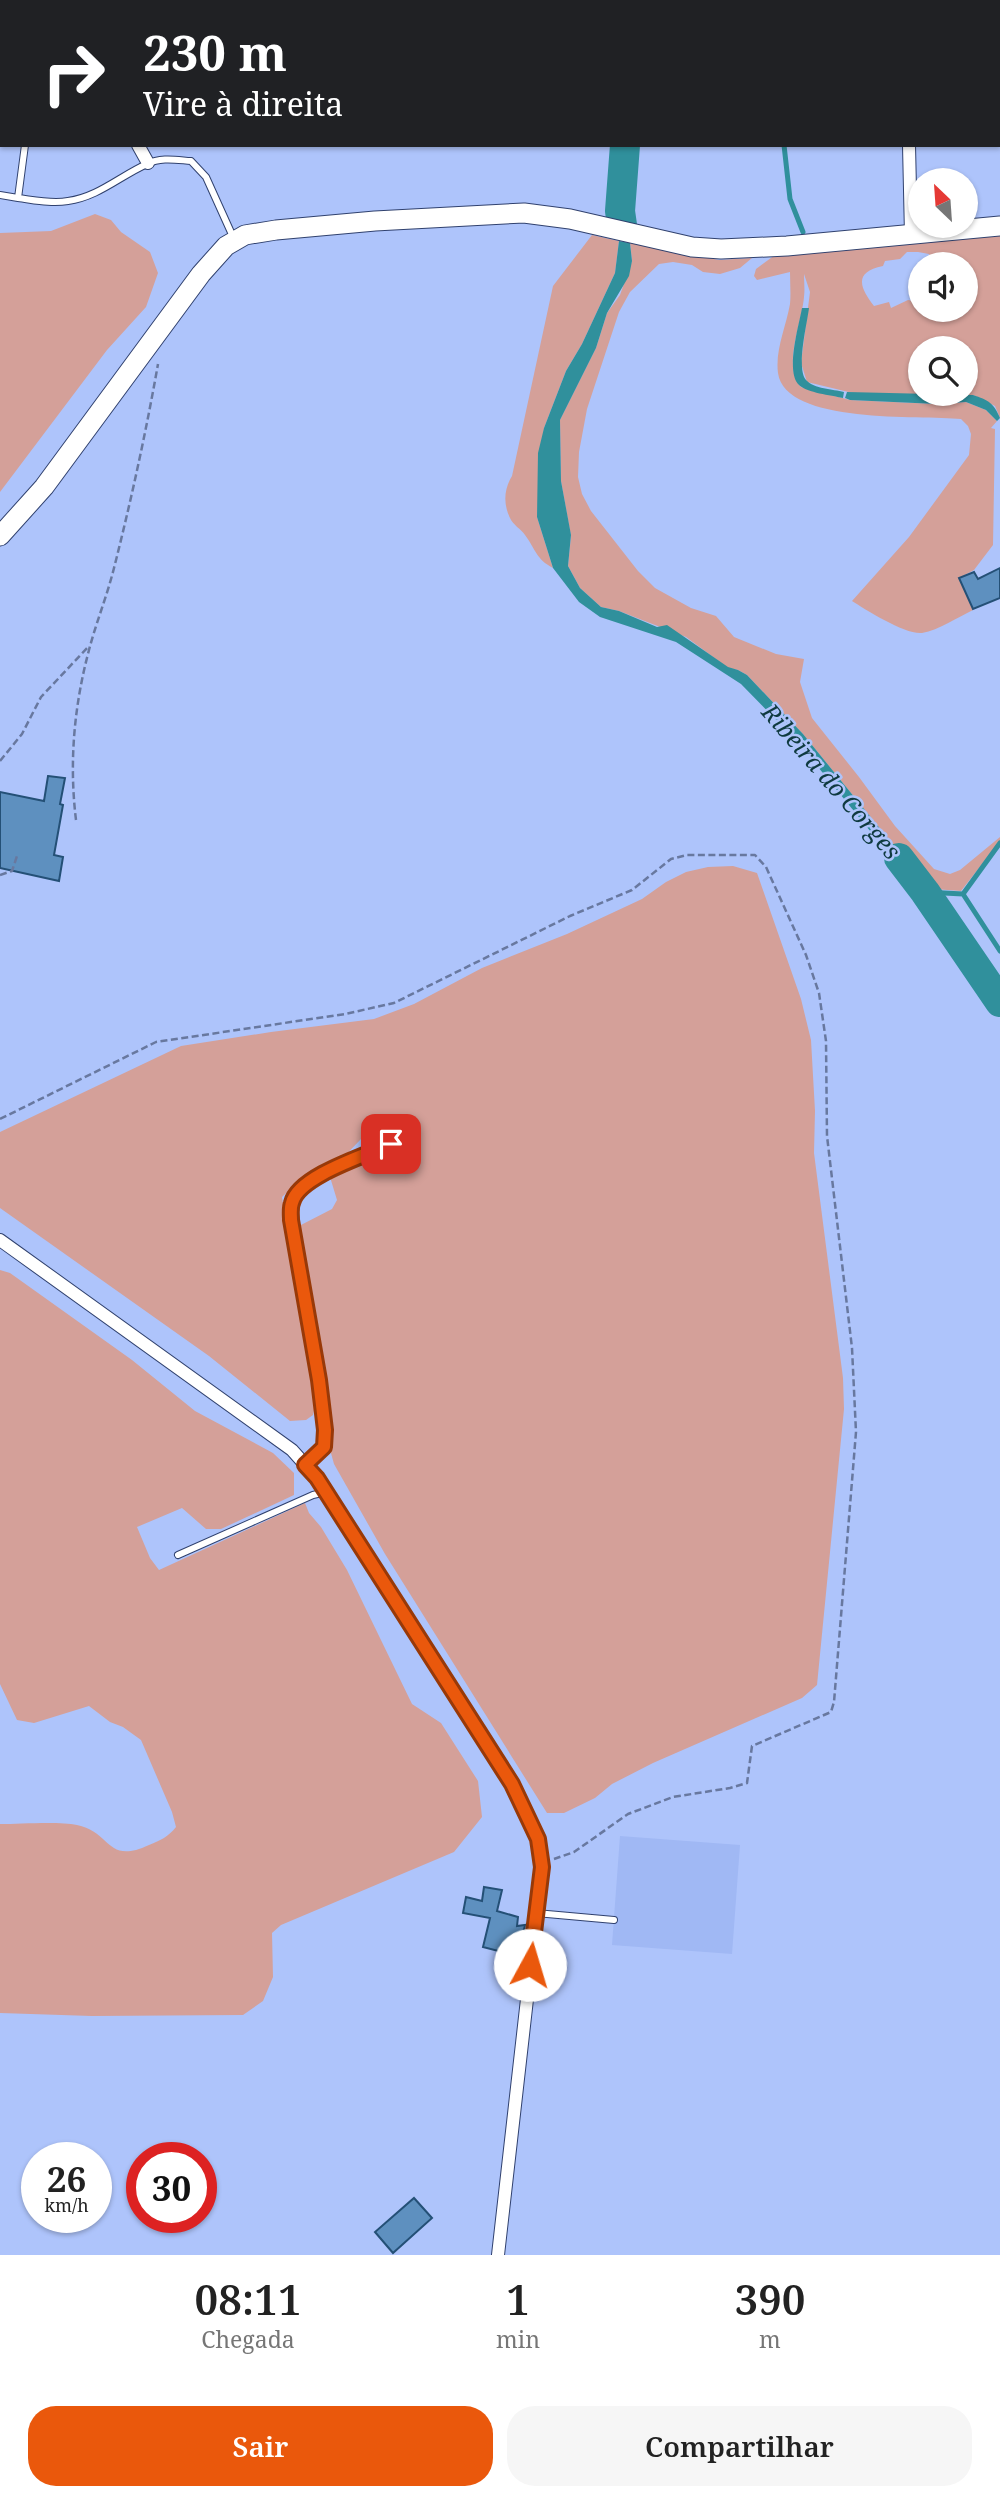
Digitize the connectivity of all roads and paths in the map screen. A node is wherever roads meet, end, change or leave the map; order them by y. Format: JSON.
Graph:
{"nodes":[{"id":1,"x":25,"y":147,"type":"edge"},
{"id":2,"x":139,"y":147,"type":"edge"},
{"id":3,"x":909,"y":147,"type":"edge"},
{"id":4,"x":148,"y":163,"type":"junction"},
{"id":5,"x":910,"y":168,"type":"edge"},
{"id":6,"x":0,"y":195,"type":"edge"},
{"id":7,"x":18,"y":198,"type":"junction"},
{"id":8,"x":1000,"y":226,"type":"edge"},
{"id":9,"x":978,"y":228,"type":"edge"},
{"id":10,"x":908,"y":235,"type":"edge"},
{"id":11,"x":234,"y":241,"type":"junction"},
{"id":12,"x":158,"y":361,"type":"dead end"},
{"id":13,"x":0,"y":536,"type":"edge"},
{"id":14,"x":91,"y":644,"type":"junction"},
{"id":15,"x":0,"y":761,"type":"edge"},
{"id":16,"x":76,"y":820,"type":"dead end"},
{"id":17,"x":16,"y":856,"type":"dead end"},
{"id":18,"x":0,"y":875,"type":"edge"},
{"id":19,"x":0,"y":1119,"type":"edge"},
{"id":20,"x":391,"y":1144,"type":"dead end"},
{"id":21,"x":0,"y":1240,"type":"edge"},
{"id":22,"x":305,"y":1465,"type":"junction"},
{"id":23,"x":326,"y":1492,"type":"junction"},
{"id":24,"x":178,"y":1555,"type":"dead end"},
{"id":25,"x":541,"y":1864,"type":"junction"},
{"id":26,"x":536,"y":1913,"type":"junction"},
{"id":27,"x":614,"y":1920,"type":"dead end"},
{"id":28,"x":498,"y":2255,"type":"edge"}],
"edges":[{"from":1,"to":7,"type":"lane"},
{"from":2,"to":4,"type":"street"},
{"from":3,"to":5,"type":"street"},
{"from":4,"to":7,"type":"lane"},
{"from":4,"to":11,"type":"lane"},
{"from":6,"to":7,"type":"lane"},
{"from":8,"to":9,"type":"main road"},
{"from":10,"to":11,"type":"main road"},
{"from":11,"to":13,"type":"main road"},
{"from":12,"to":14,"type":"path"},
{"from":14,"to":15,"type":"path"},
{"from":14,"to":16,"type":"path"},
{"from":17,"to":18,"type":"path"},
{"from":19,"to":25,"type":"path"},
{"from":20,"to":22,"type":"lane"},
{"from":21,"to":22,"type":"street"},
{"from":22,"to":23,"type":"street"},
{"from":23,"to":24,"type":"lane"},
{"from":23,"to":25,"type":"street"},
{"from":25,"to":26,"type":"street"},
{"from":26,"to":27,"type":"lane"},
{"from":26,"to":28,"type":"street"}]}
